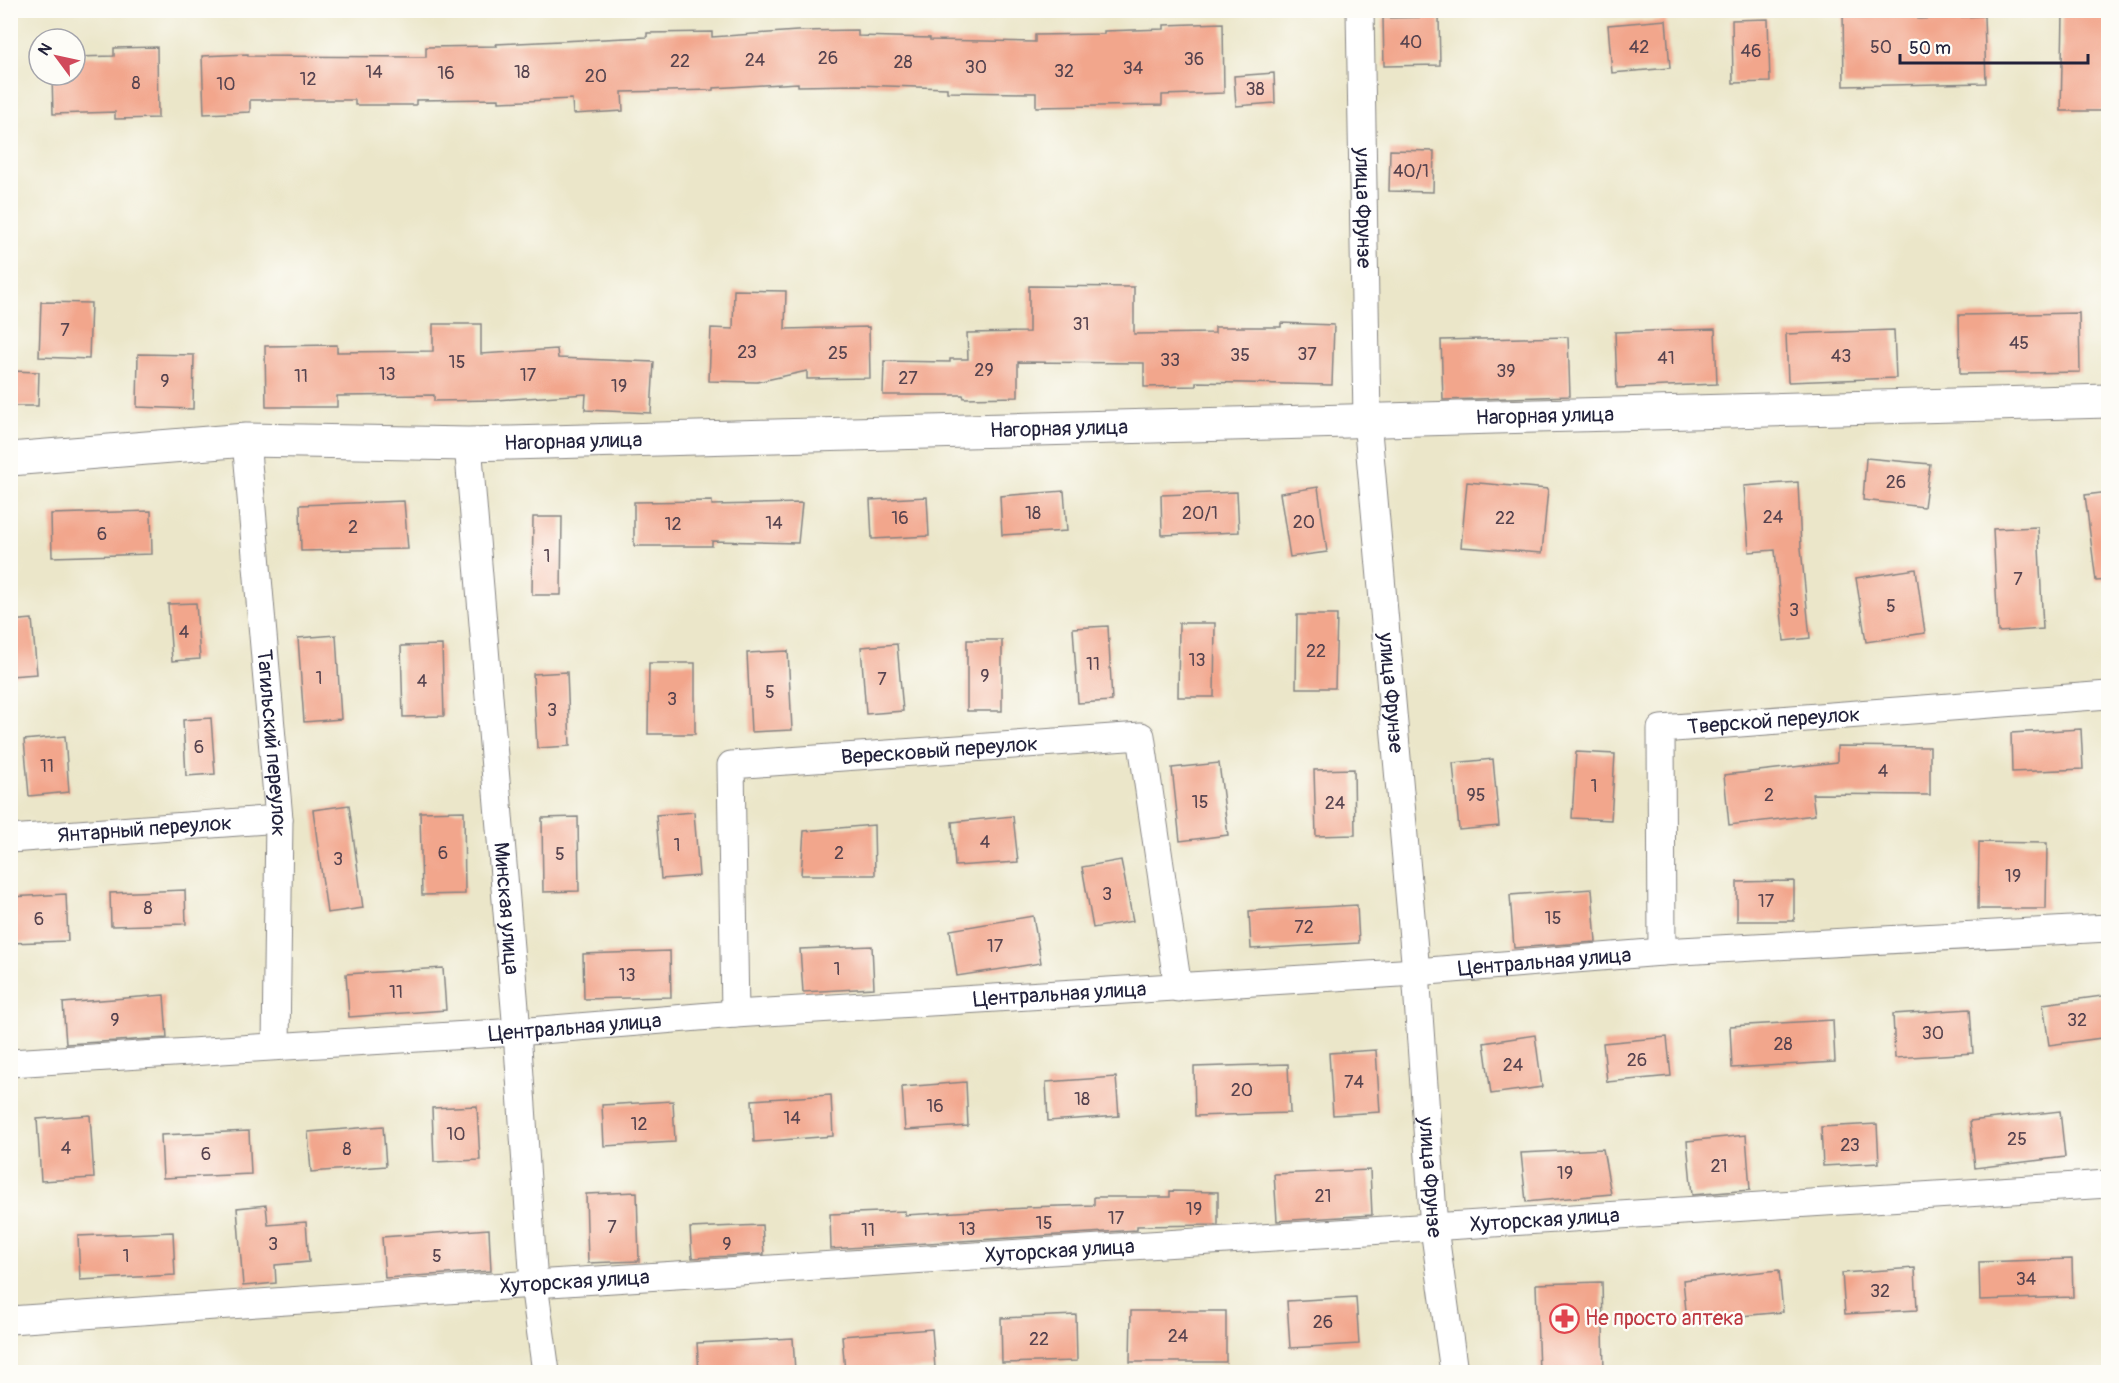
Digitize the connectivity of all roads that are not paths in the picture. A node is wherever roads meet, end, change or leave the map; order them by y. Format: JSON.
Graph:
{"nodes":[{"id":1,"x":1360,"y":10,"type":"edge"},
{"id":2,"x":2109,"y":400,"type":"edge"},
{"id":3,"x":1367,"y":420,"type":"junction"},
{"id":4,"x":246,"y":440,"type":"junction"},
{"id":5,"x":468,"y":444,"type":"junction"},
{"id":6,"x":10,"y":459,"type":"edge"},
{"id":7,"x":2109,"y":695,"type":"edge"},
{"id":8,"x":279,"y":819,"type":"junction"},
{"id":9,"x":10,"y":839,"type":"edge"},
{"id":10,"x":2109,"y":928,"type":"edge"},
{"id":11,"x":1662,"y":952,"type":"junction"},
{"id":12,"x":1416,"y":972,"type":"junction"},
{"id":13,"x":1178,"y":988,"type":"junction"},
{"id":14,"x":735,"y":1014,"type":"junction"},
{"id":15,"x":517,"y":1032,"type":"junction"},
{"id":16,"x":276,"y":1046,"type":"junction"},
{"id":17,"x":10,"y":1063,"type":"edge"},
{"id":18,"x":2109,"y":1185,"type":"edge"},
{"id":19,"x":1434,"y":1228,"type":"junction"},
{"id":20,"x":534,"y":1284,"type":"junction"},
{"id":21,"x":10,"y":1320,"type":"edge"},
{"id":22,"x":546,"y":1372,"type":"edge"},
{"id":23,"x":1454,"y":1372,"type":"edge"}],
"edges":[{"from":1,"to":3,"type":"street","name":"улица Фрунзе"},
{"from":2,"to":3,"type":"street","name":"Нагорная улица"},
{"from":3,"to":5,"type":"street","name":"Нагорная улица"},
{"from":3,"to":12,"type":"street","name":"улица Фрунзе"},
{"from":4,"to":5,"type":"street","name":"Нагорная улица"},
{"from":4,"to":6,"type":"street","name":"Нагорная улица"},
{"from":4,"to":8,"type":"street","name":"Тагильский переулок"},
{"from":5,"to":15,"type":"street","name":"Минская улица"},
{"from":7,"to":11,"type":"street","name":"Тверской переулок"},
{"from":8,"to":9,"type":"street","name":"Янтарный переулок"},
{"from":8,"to":16,"type":"street","name":"Тагильский переулок"},
{"from":10,"to":11,"type":"street","name":"Центральная улица"},
{"from":11,"to":12,"type":"street","name":"Центральная улица"},
{"from":12,"to":13,"type":"street","name":"Центральная улица"},
{"from":12,"to":19,"type":"street","name":"улица Фрунзе"},
{"from":13,"to":14,"type":"street","name":"Центральная улица"},
{"from":13,"to":14,"type":"street","name":"Вересковый переулок"},
{"from":14,"to":15,"type":"street","name":"Центральная улица"},
{"from":15,"to":16,"type":"street","name":"Центральная улица"},
{"from":15,"to":20,"type":"street","name":"Минская улица"},
{"from":16,"to":17,"type":"street","name":"Центральная улица"},
{"from":18,"to":19,"type":"street","name":"Хуторская улица"},
{"from":19,"to":20,"type":"street","name":"Хуторская улица"},
{"from":19,"to":23,"type":"street","name":"улица Фрунзе"},
{"from":20,"to":21,"type":"street","name":"Хуторская улица"},
{"from":20,"to":22,"type":"street","name":"Минская улица"}]}
